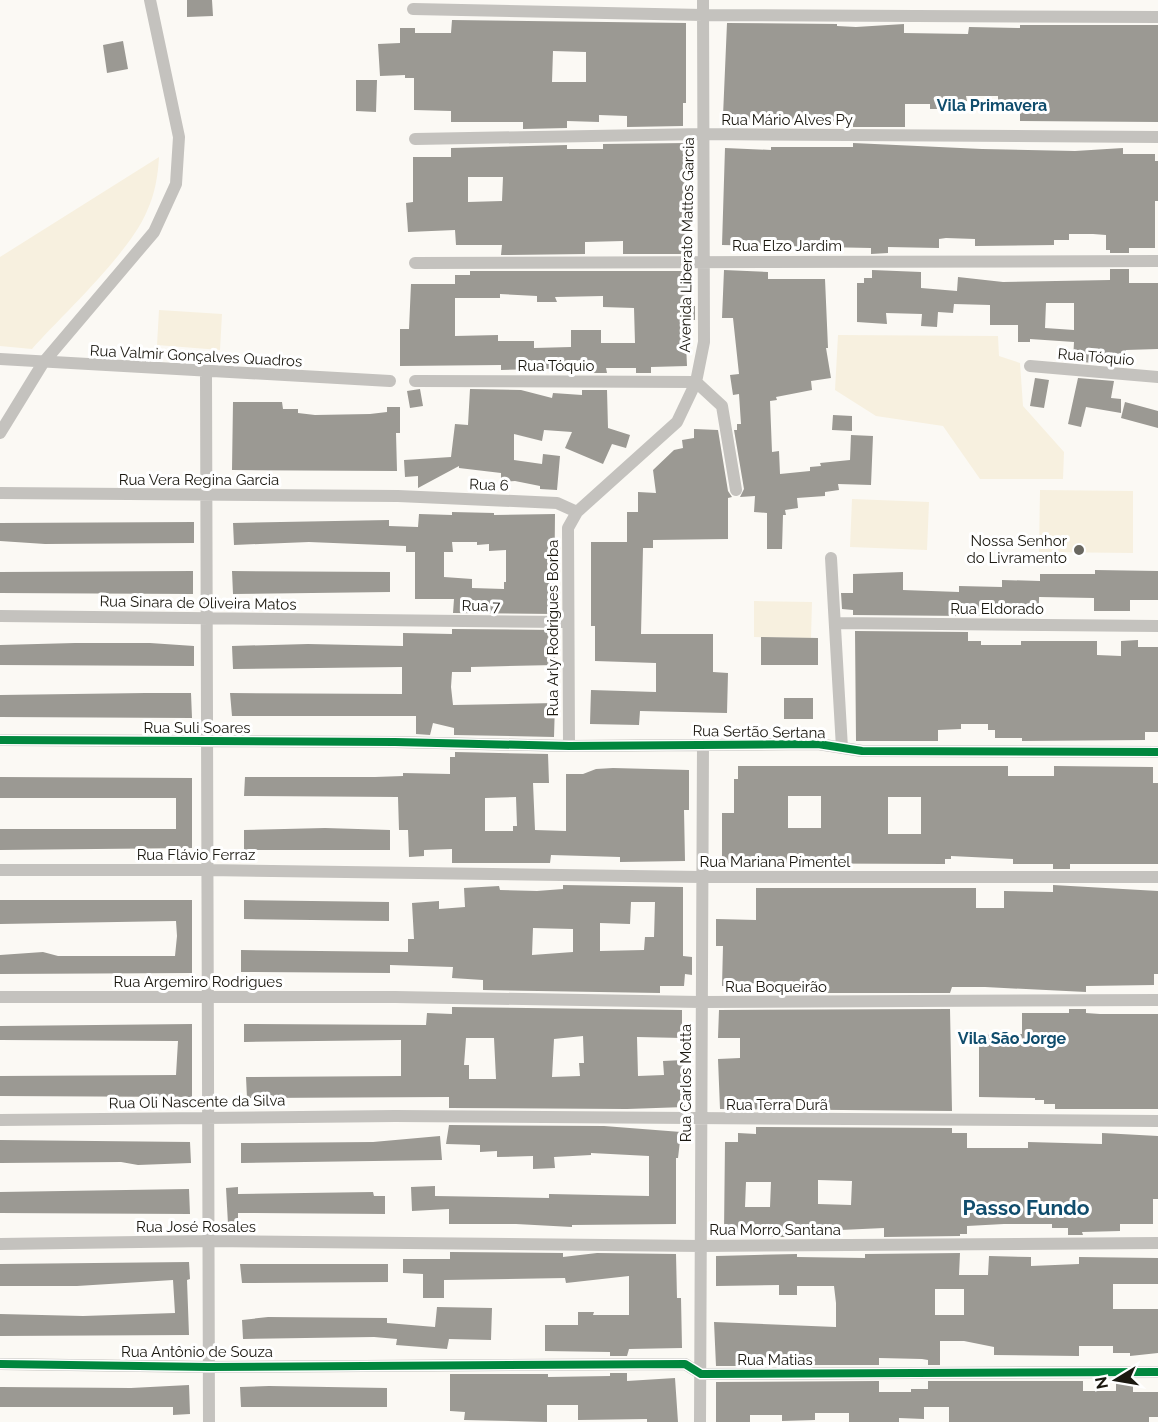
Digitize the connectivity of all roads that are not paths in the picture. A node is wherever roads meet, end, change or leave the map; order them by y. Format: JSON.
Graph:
{"nodes":[{"id":1,"x":150,"y":0,"type":"edge"},
{"id":2,"x":703,"y":0,"type":"edge"},
{"id":3,"x":536,"y":5,"type":"edge"},
{"id":4,"x":413,"y":9,"type":"dead end"},
{"id":5,"x":703,"y":15,"type":"junction"},
{"id":6,"x":1158,"y":17,"type":"edge"},
{"id":7,"x":703,"y":134,"type":"junction"},
{"id":8,"x":1158,"y":137,"type":"edge"},
{"id":9,"x":415,"y":139,"type":"dead end"},
{"id":10,"x":703,"y":260,"type":"junction"},
{"id":11,"x":1158,"y":261,"type":"edge"},
{"id":12,"x":415,"y":263,"type":"dead end"},
{"id":13,"x":0,"y":359,"type":"edge"},
{"id":14,"x":43,"y":363,"type":"junction"},
{"id":15,"x":1030,"y":366,"type":"dead end"},
{"id":16,"x":206,"y":373,"type":"junction"},
{"id":17,"x":1158,"y":377,"type":"edge"},
{"id":18,"x":390,"y":381,"type":"dead end"},
{"id":19,"x":415,"y":381,"type":"dead end"},
{"id":20,"x":696,"y":382,"type":"junction"},
{"id":21,"x":0,"y":433,"type":"edge"},
{"id":22,"x":736,"y":490,"type":"dead end"},
{"id":23,"x":0,"y":493,"type":"edge"},
{"id":24,"x":206,"y":495,"type":"junction"},
{"id":25,"x":398,"y":496,"type":"joint"},
{"id":26,"x":577,"y":512,"type":"junction"},
{"id":27,"x":831,"y":558,"type":"dead end"},
{"id":28,"x":0,"y":616,"type":"edge"},
{"id":29,"x":206,"y":618,"type":"junction"},
{"id":30,"x":395,"y":620,"type":"joint"},
{"id":31,"x":566,"y":622,"type":"junction"},
{"id":32,"x":836,"y":623,"type":"junction"},
{"id":33,"x":1158,"y":626,"type":"edge"},
{"id":34,"x":0,"y":740,"type":"edge"},
{"id":35,"x":207,"y":741,"type":"junction"},
{"id":36,"x":395,"y":742,"type":"joint"},
{"id":37,"x":703,"y":744,"type":"junction"},
{"id":38,"x":568,"y":746,"type":"junction"},
{"id":39,"x":842,"y":748,"type":"junction"},
{"id":40,"x":1158,"y":752,"type":"edge"},
{"id":41,"x":0,"y":870,"type":"edge"},
{"id":42,"x":207,"y":870,"type":"junction"},
{"id":43,"x":392,"y":872,"type":"joint"},
{"id":44,"x":701,"y":877,"type":"junction"},
{"id":45,"x":1158,"y":877,"type":"edge"},
{"id":46,"x":0,"y":997,"type":"edge"},
{"id":47,"x":207,"y":997,"type":"junction"},
{"id":48,"x":395,"y":997,"type":"joint"},
{"id":49,"x":1158,"y":1000,"type":"edge"},
{"id":50,"x":700,"y":1002,"type":"junction"},
{"id":51,"x":208,"y":1116,"type":"junction"},
{"id":52,"x":395,"y":1116,"type":"joint"},
{"id":53,"x":0,"y":1120,"type":"edge"},
{"id":54,"x":701,"y":1120,"type":"junction"},
{"id":55,"x":1158,"y":1121,"type":"edge"},
{"id":56,"x":209,"y":1240,"type":"junction"},
{"id":57,"x":0,"y":1244,"type":"edge"},
{"id":58,"x":393,"y":1244,"type":"joint"},
{"id":59,"x":1158,"y":1244,"type":"edge"},
{"id":60,"x":701,"y":1245,"type":"junction"},
{"id":61,"x":0,"y":1364,"type":"edge"},
{"id":62,"x":209,"y":1366,"type":"junction"},
{"id":63,"x":394,"y":1366,"type":"joint"},
{"id":64,"x":1158,"y":1372,"type":"edge"},
{"id":65,"x":701,"y":1374,"type":"junction"},
{"id":66,"x":209,"y":1422,"type":"edge"},
{"id":67,"x":700,"y":1422,"type":"edge"}],
"edges":[{"from":1,"to":14,"type":"street"},
{"from":2,"to":5,"type":"street","name":"Avenida Liberato Mattos Garcia"},
{"from":3,"to":4,"type":"street"},
{"from":3,"to":5,"type":"street"},
{"from":5,"to":6,"type":"street"},
{"from":5,"to":7,"type":"street","name":"Avenida Liberato Mattos Garcia"},
{"from":7,"to":8,"type":"street","name":"Rua Mário Alves Py"},
{"from":7,"to":9,"type":"street","name":"Rua Mário Alves Py"},
{"from":7,"to":10,"type":"street","name":"Avenida Liberato Mattos Garcia"},
{"from":10,"to":11,"type":"street","name":"Rua Elzo Jardim"},
{"from":10,"to":12,"type":"street","name":"Rua Elzo Jardim"},
{"from":10,"to":20,"type":"street","name":"Avenida Liberato Mattos Garcia"},
{"from":13,"to":14,"type":"street","name":"Rua Valmir Gonçalves Quadros"},
{"from":14,"to":16,"type":"street","name":"Rua Valmir Gonçalves Quadros"},
{"from":14,"to":21,"type":"street"},
{"from":15,"to":17,"type":"street","name":"Rua Tóquio"},
{"from":16,"to":18,"type":"street","name":"Rua Valmir Gonçalves Quadros"},
{"from":16,"to":24,"type":"street"},
{"from":19,"to":20,"type":"street","name":"Rua Tóquio"},
{"from":20,"to":22,"type":"street"},
{"from":20,"to":26,"type":"street","name":"Avenida Liberato Mattos Garcia"},
{"from":23,"to":24,"type":"street","name":"Rua Vera Regina Garcia"},
{"from":24,"to":25,"type":"street","name":"Rua Vera Regina Garcia"},
{"from":24,"to":29,"type":"street"},
{"from":25,"to":26,"type":"street","name":"Rua 6"},
{"from":26,"to":31,"type":"street","name":"Rua Arly Rodrigues Borba"},
{"from":27,"to":32,"type":"street"},
{"from":28,"to":29,"type":"street","name":"Rua Sinara de Oliveira Matos"},
{"from":29,"to":30,"type":"street","name":"Rua Sinara de Oliveira Matos"},
{"from":29,"to":35,"type":"street"},
{"from":30,"to":31,"type":"street","name":"Rua 7"},
{"from":31,"to":38,"type":"street","name":"Rua Arly Rodrigues Borba"},
{"from":32,"to":33,"type":"street","name":"Rua Eldorado"},
{"from":32,"to":39,"type":"street"},
{"from":34,"to":35,"type":"street","name":"Rua Suli Soares"},
{"from":35,"to":36,"type":"street","name":"Rua Suli Soares"},
{"from":35,"to":42,"type":"street"},
{"from":36,"to":38,"type":"street","name":"Rua Sertão Sertana"},
{"from":37,"to":38,"type":"street","name":"Rua Sertão Sertana"},
{"from":37,"to":39,"type":"street","name":"Rua Sertão Sertana"},
{"from":37,"to":44,"type":"street","name":"Rua Carlos Motta"},
{"from":39,"to":40,"type":"street","name":"Rua Sertão Sertana"},
{"from":41,"to":42,"type":"street","name":"Rua Flávio Ferraz"},
{"from":42,"to":43,"type":"street","name":"Rua Flávio Ferraz"},
{"from":42,"to":47,"type":"street"},
{"from":43,"to":44,"type":"street","name":"Rua Mariana Pímentel"},
{"from":44,"to":45,"type":"street","name":"Rua Mariana Pímentel"},
{"from":44,"to":50,"type":"street","name":"Rua Carlos Motta"},
{"from":46,"to":47,"type":"street","name":"Rua Argemiro Rodrigues"},
{"from":47,"to":48,"type":"street","name":"Rua Argemiro Rodrigues"},
{"from":47,"to":51,"type":"street"},
{"from":48,"to":50,"type":"street","name":"Rua Boqueirão"},
{"from":49,"to":50,"type":"street","name":"Rua Boqueirão"},
{"from":50,"to":54,"type":"street","name":"Rua Carlos Motta"},
{"from":51,"to":52,"type":"street","name":"Rua Oli Nascente da Silva"},
{"from":51,"to":53,"type":"street","name":"Rua Oli Nascente da Silva"},
{"from":51,"to":56,"type":"street"},
{"from":52,"to":54,"type":"street","name":"Rua Terra Durã"},
{"from":54,"to":55,"type":"street","name":"Rua Terra Durã"},
{"from":54,"to":60,"type":"street","name":"Rua Carlos Motta"},
{"from":56,"to":57,"type":"street","name":"Rua José Rosales"},
{"from":56,"to":58,"type":"street","name":"Rua José Rosales"},
{"from":56,"to":62,"type":"street"},
{"from":58,"to":60,"type":"street","name":"Rua Morro Santana"},
{"from":59,"to":60,"type":"street","name":"Rua Morro Santana"},
{"from":60,"to":65,"type":"street","name":"Rua Carlos Motta"},
{"from":61,"to":62,"type":"street","name":"Rua Antônio de Souza"},
{"from":62,"to":63,"type":"street","name":"Rua Antônio de Souza"},
{"from":62,"to":66,"type":"street"},
{"from":63,"to":65,"type":"street","name":"Rua Matias"},
{"from":64,"to":65,"type":"street","name":"Rua Matias"},
{"from":65,"to":67,"type":"street","name":"Rua Carlos Motta"}]}
